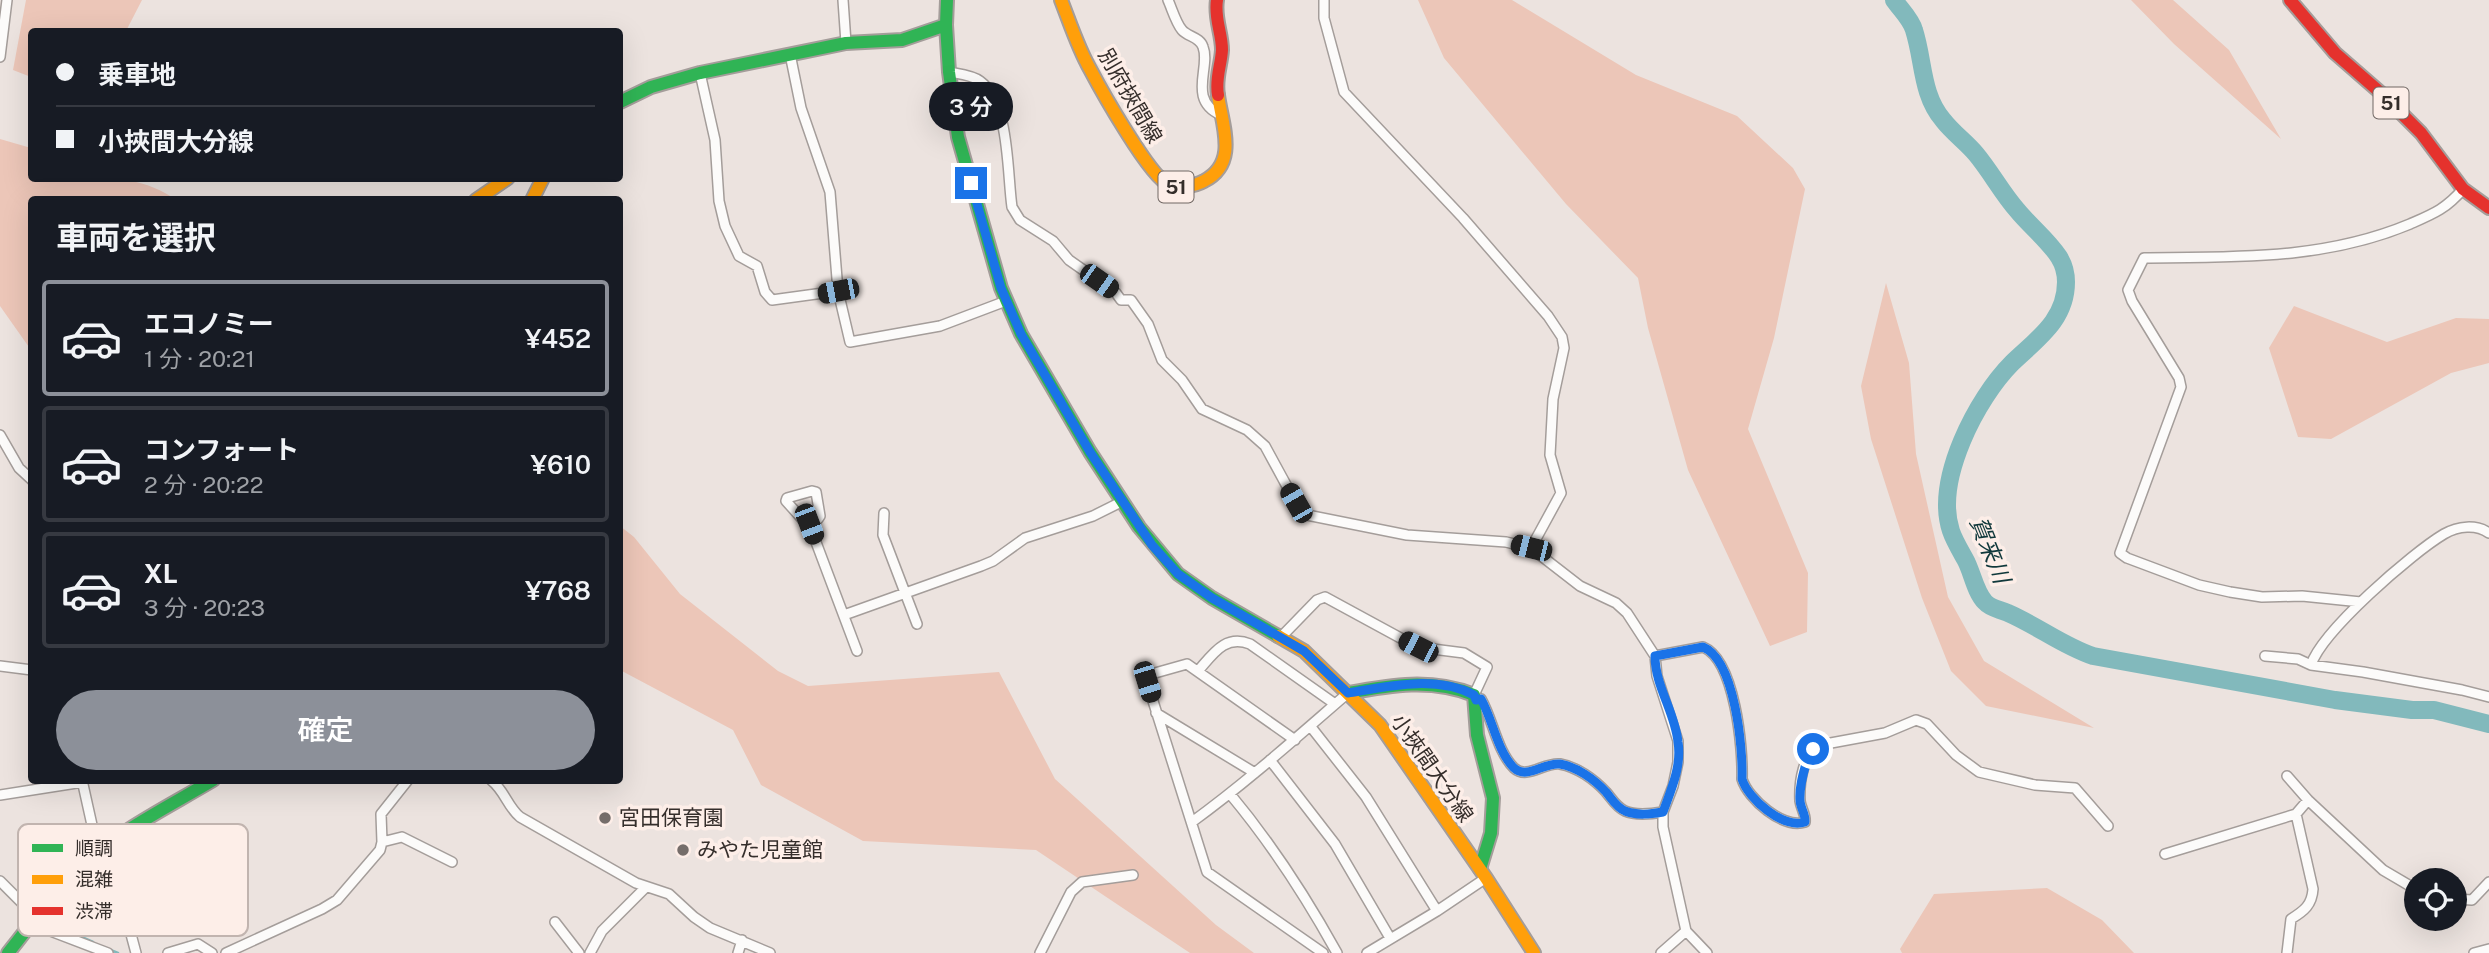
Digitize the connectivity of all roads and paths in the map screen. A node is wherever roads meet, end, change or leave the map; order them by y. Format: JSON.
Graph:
{"nodes":[{"id":1,"x":7,"y":0,"type":"edge"},
{"id":2,"x":843,"y":0,"type":"edge"},
{"id":3,"x":947,"y":0,"type":"edge"},
{"id":4,"x":1061,"y":0,"type":"edge"},
{"id":5,"x":1168,"y":0,"type":"edge"},
{"id":6,"x":1217,"y":0,"type":"edge"},
{"id":7,"x":1324,"y":0,"type":"edge"},
{"id":8,"x":2290,"y":0,"type":"edge"},
{"id":9,"x":946,"y":25,"type":"junction"},
{"id":10,"x":846,"y":43,"type":"junction"},
{"id":11,"x":790,"y":54,"type":"junction"},
{"id":12,"x":0,"y":57,"type":"edge"},
{"id":13,"x":949,"y":72,"type":"junction"},
{"id":14,"x":700,"y":73,"type":"junction"},
{"id":15,"x":623,"y":101,"type":"edge"},
{"id":16,"x":1221,"y":115,"type":"junction"},
{"id":17,"x":502,"y":182,"type":"edge"},
{"id":18,"x":2463,"y":189,"type":"junction"},
{"id":19,"x":482,"y":196,"type":"edge"},
{"id":20,"x":2489,"y":208,"type":"edge"},
{"id":21,"x":838,"y":291,"type":"junction"},
{"id":22,"x":1006,"y":301,"type":"junction"},
{"id":23,"x":0,"y":435,"type":"edge"},
{"id":24,"x":28,"y":476,"type":"edge"},
{"id":25,"x":1123,"y":502,"type":"junction"},
{"id":26,"x":884,"y":513,"type":"dead end"},
{"id":27,"x":808,"y":521,"type":"dead end"},
{"id":28,"x":2489,"y":533,"type":"edge"},
{"id":29,"x":1531,"y":548,"type":"junction"},
{"id":30,"x":906,"y":593,"type":"junction"},
{"id":31,"x":2361,"y":602,"type":"junction"},
{"id":32,"x":844,"y":615,"type":"junction"},
{"id":33,"x":917,"y":624,"type":"dead end"},
{"id":34,"x":1282,"y":636,"type":"junction"},
{"id":35,"x":857,"y":650,"type":"dead end"},
{"id":36,"x":1655,"y":656,"type":"junction"},
{"id":37,"x":2265,"y":656,"type":"dead end"},
{"id":38,"x":2311,"y":665,"type":"junction"},
{"id":39,"x":0,"y":666,"type":"edge"},
{"id":40,"x":28,"y":670,"type":"edge"},
{"id":41,"x":1198,"y":671,"type":"junction"},
{"id":42,"x":1348,"y":693,"type":"junction"},
{"id":43,"x":1475,"y":697,"type":"junction"},
{"id":44,"x":2489,"y":697,"type":"edge"},
{"id":45,"x":1335,"y":704,"type":"junction"},
{"id":46,"x":1156,"y":713,"type":"junction"},
{"id":47,"x":1311,"y":727,"type":"junction"},
{"id":48,"x":1295,"y":740,"type":"junction"},
{"id":49,"x":1270,"y":760,"type":"junction"},
{"id":50,"x":1255,"y":773,"type":"junction"},
{"id":51,"x":2287,"y":776,"type":"dead end"},
{"id":52,"x":64,"y":784,"type":"edge"},
{"id":53,"x":84,"y":784,"type":"edge"},
{"id":54,"x":207,"y":784,"type":"edge"},
{"id":55,"x":405,"y":784,"type":"edge"},
{"id":56,"x":496,"y":784,"type":"edge"},
{"id":57,"x":0,"y":794,"type":"edge"},
{"id":58,"x":1230,"y":794,"type":"junction"},
{"id":59,"x":2308,"y":800,"type":"junction"},
{"id":60,"x":1663,"y":812,"type":"junction"},
{"id":61,"x":2295,"y":814,"type":"junction"},
{"id":62,"x":1192,"y":821,"type":"junction"},
{"id":63,"x":92,"y":824,"type":"edge"},
{"id":64,"x":143,"y":824,"type":"edge"},
{"id":65,"x":2108,"y":826,"type":"dead end"},
{"id":66,"x":382,"y":842,"type":"junction"},
{"id":67,"x":2165,"y":854,"type":"dead end"},
{"id":68,"x":452,"y":862,"type":"dead end"},
{"id":69,"x":1483,"y":873,"type":"junction"},
{"id":70,"x":1133,"y":875,"type":"dead end"},
{"id":71,"x":0,"y":881,"type":"edge"},
{"id":72,"x":2404,"y":882,"type":"edge"},
{"id":73,"x":2489,"y":882,"type":"edge"},
{"id":74,"x":646,"y":887,"type":"junction"},
{"id":75,"x":2467,"y":900,"type":"edge"},
{"id":76,"x":18,"y":902,"type":"edge"},
{"id":77,"x":1437,"y":911,"type":"junction"},
{"id":78,"x":555,"y":922,"type":"dead end"},
{"id":79,"x":1686,"y":931,"type":"junction"},
{"id":80,"x":22,"y":936,"type":"edge"},
{"id":81,"x":69,"y":936,"type":"edge"},
{"id":82,"x":131,"y":936,"type":"edge"},
{"id":83,"x":1390,"y":938,"type":"junction"},
{"id":84,"x":742,"y":940,"type":"junction"},
{"id":85,"x":2489,"y":949,"type":"edge"},
{"id":86,"x":8,"y":953,"type":"edge"},
{"id":87,"x":108,"y":953,"type":"edge"},
{"id":88,"x":136,"y":953,"type":"edge"},
{"id":89,"x":168,"y":953,"type":"edge"},
{"id":90,"x":212,"y":953,"type":"edge"},
{"id":91,"x":226,"y":953,"type":"edge"},
{"id":92,"x":579,"y":953,"type":"edge"},
{"id":93,"x":590,"y":953,"type":"edge"},
{"id":94,"x":738,"y":953,"type":"edge"},
{"id":95,"x":770,"y":953,"type":"edge"},
{"id":96,"x":1040,"y":953,"type":"edge"},
{"id":97,"x":1323,"y":953,"type":"edge"},
{"id":98,"x":1337,"y":953,"type":"edge"},
{"id":99,"x":1367,"y":953,"type":"edge"},
{"id":100,"x":1534,"y":953,"type":"edge"},
{"id":101,"x":1661,"y":953,"type":"edge"},
{"id":102,"x":1707,"y":953,"type":"edge"},
{"id":103,"x":2287,"y":953,"type":"edge"},
{"id":104,"x":2474,"y":953,"type":"edge"}],
"edges":[{"from":1,"to":12,"type":"street"},
{"from":2,"to":10,"type":"street"},
{"from":3,"to":9,"type":"main road"},
{"from":4,"to":16,"type":"main road","name":"別府挾間線","number":"51"},
{"from":5,"to":16,"type":"street"},
{"from":6,"to":16,"type":"main road","name":"別府挾間線","number":"51"},
{"from":7,"to":29,"type":"street"},
{"from":8,"to":18,"type":"main road","number":"51"},
{"from":9,"to":10,"type":"main road"},
{"from":9,"to":13,"type":"main road","name":"小挾間大分線"},
{"from":10,"to":11,"type":"main road"},
{"from":11,"to":14,"type":"main road"},
{"from":11,"to":21,"type":"street"},
{"from":13,"to":22,"type":"main road","name":"小挾間大分線"},
{"from":13,"to":29,"type":"street"},
{"from":14,"to":15,"type":"main road"},
{"from":14,"to":21,"type":"street"},
{"from":17,"to":19,"type":"main road"},
{"from":18,"to":20,"type":"main road","number":"51"},
{"from":18,"to":31,"type":"street"},
{"from":21,"to":22,"type":"street"},
{"from":22,"to":25,"type":"main road","name":"小挾間大分線"},
{"from":23,"to":24,"type":"street"},
{"from":25,"to":30,"type":"street"},
{"from":25,"to":34,"type":"main road","name":"小挾間大分線"},
{"from":26,"to":30,"type":"street"},
{"from":27,"to":32,"type":"street"},
{"from":28,"to":31,"type":"street"},
{"from":29,"to":36,"type":"street"},
{"from":30,"to":32,"type":"street"},
{"from":30,"to":33,"type":"street"},
{"from":31,"to":38,"type":"street"},
{"from":32,"to":35,"type":"street"},
{"from":34,"to":42,"type":"main road","name":"小挾間大分線"},
{"from":34,"to":43,"type":"street"},
{"from":36,"to":60,"type":"street"},
{"from":36,"to":65,"type":"street"},
{"from":37,"to":38,"type":"street"},
{"from":38,"to":44,"type":"street"},
{"from":39,"to":40,"type":"street"},
{"from":41,"to":45,"type":"street"},
{"from":41,"to":46,"type":"street"},
{"from":41,"to":48,"type":"street"},
{"from":42,"to":43,"type":"main road","name":"小挾間大分線"},
{"from":42,"to":45,"type":"street"},
{"from":42,"to":69,"type":"main road","name":"小挾間大分線"},
{"from":43,"to":60,"type":"street"},
{"from":43,"to":69,"type":"main road","name":"小挾間大分線"},
{"from":45,"to":47,"type":"street"},
{"from":46,"to":50,"type":"street"},
{"from":46,"to":62,"type":"street"},
{"from":47,"to":48,"type":"street"},
{"from":47,"to":77,"type":"street"},
{"from":48,"to":49,"type":"street"},
{"from":49,"to":50,"type":"street"},
{"from":49,"to":83,"type":"street"},
{"from":50,"to":58,"type":"street"},
{"from":51,"to":59,"type":"street"},
{"from":52,"to":57,"type":"street"},
{"from":53,"to":63,"type":"street"},
{"from":54,"to":64,"type":"main road"},
{"from":55,"to":66,"type":"street"},
{"from":56,"to":74,"type":"street"},
{"from":58,"to":62,"type":"street"},
{"from":58,"to":98,"type":"street"},
{"from":59,"to":61,"type":"street"},
{"from":59,"to":72,"type":"street"},
{"from":60,"to":79,"type":"street"},
{"from":61,"to":67,"type":"street"},
{"from":61,"to":103,"type":"street"},
{"from":62,"to":97,"type":"street"},
{"from":66,"to":68,"type":"street"},
{"from":66,"to":91,"type":"street"},
{"from":69,"to":77,"type":"street"},
{"from":69,"to":100,"type":"main road","name":"小挾間大分線"},
{"from":70,"to":96,"type":"street"},
{"from":71,"to":76,"type":"street"},
{"from":73,"to":75,"type":"street"},
{"from":74,"to":84,"type":"street"},
{"from":74,"to":93,"type":"street"},
{"from":77,"to":83,"type":"street"},
{"from":78,"to":92,"type":"street"},
{"from":79,"to":101,"type":"street"},
{"from":79,"to":102,"type":"street"},
{"from":80,"to":86,"type":"main road"},
{"from":81,"to":87,"type":"street"},
{"from":82,"to":88,"type":"street"},
{"from":83,"to":99,"type":"street"},
{"from":84,"to":94,"type":"street"},
{"from":84,"to":95,"type":"street"},
{"from":85,"to":104,"type":"street"},
{"from":89,"to":90,"type":"street"}]}
